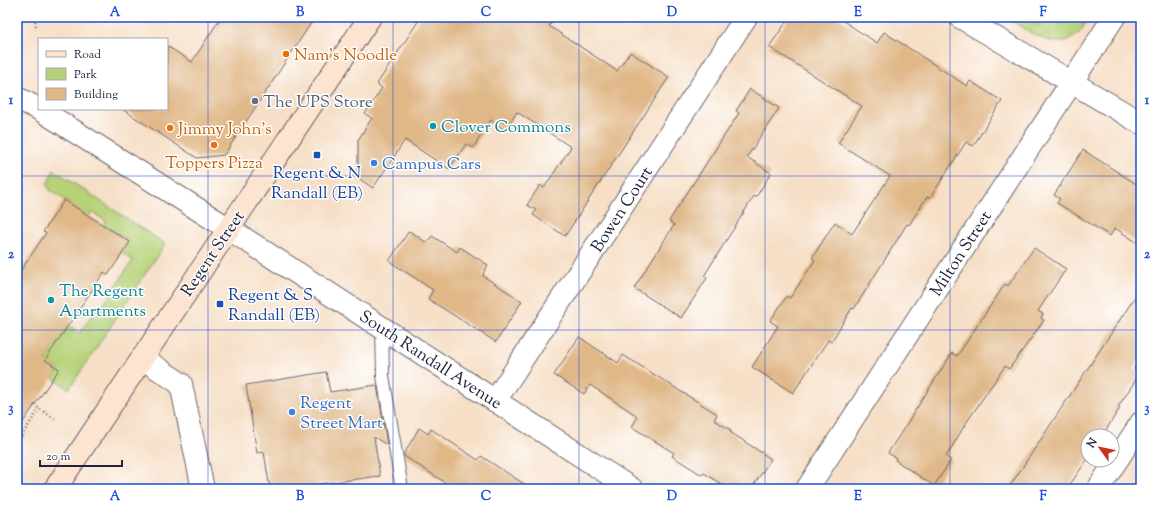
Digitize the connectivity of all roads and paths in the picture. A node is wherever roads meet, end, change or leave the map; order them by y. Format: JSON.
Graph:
{"nodes":[{"id":1,"x":35,"y":17,"type":"edge"},
{"id":2,"x":370,"y":17,"type":"edge"},
{"id":3,"x":746,"y":17,"type":"edge"},
{"id":4,"x":960,"y":17,"type":"edge"},
{"id":5,"x":1114,"y":17,"type":"edge"},
{"id":6,"x":36,"y":29,"type":"dead end"},
{"id":7,"x":1071,"y":82,"type":"junction"},
{"id":8,"x":17,"y":98,"type":"edge"},
{"id":9,"x":38,"y":108,"type":"edge"},
{"id":10,"x":41,"y":110,"type":"edge"},
{"id":11,"x":1141,"y":123,"type":"edge"},
{"id":12,"x":229,"y":229,"type":"junction"},
{"id":13,"x":382,"y":327,"type":"junction"},
{"id":14,"x":142,"y":358,"type":"junction"},
{"id":15,"x":495,"y":401,"type":"junction"},
{"id":16,"x":34,"y":405,"type":"dead end"},
{"id":17,"x":39,"y":409,"type":"junction"},
{"id":18,"x":55,"y":419,"type":"dead end"},
{"id":19,"x":1141,"y":423,"type":"edge"},
{"id":20,"x":17,"y":443,"type":"edge"},
{"id":21,"x":55,"y":489,"type":"edge"},
{"id":22,"x":203,"y":489,"type":"edge"},
{"id":23,"x":402,"y":489,"type":"edge"},
{"id":24,"x":632,"y":489,"type":"edge"},
{"id":25,"x":807,"y":489,"type":"edge"},
{"id":26,"x":1098,"y":489,"type":"edge"}],
"edges":[{"from":1,"to":6,"type":"path"},
{"from":2,"to":12,"type":"main road","name":"Regent Street"},
{"from":3,"to":15,"type":"street","name":"Bowen Court"},
{"from":4,"to":7,"type":"street"},
{"from":5,"to":7,"type":"street","name":"Milton Street"},
{"from":7,"to":11,"type":"street"},
{"from":7,"to":25,"type":"street","name":"Milton Street"},
{"from":8,"to":9,"type":"street","name":"South Randall Avenue"},
{"from":10,"to":12,"type":"street","name":"South Randall Avenue"},
{"from":12,"to":13,"type":"street","name":"South Randall Avenue"},
{"from":12,"to":14,"type":"main road","name":"Regent Street"},
{"from":13,"to":15,"type":"street","name":"South Randall Avenue"},
{"from":13,"to":23,"type":"lane"},
{"from":14,"to":21,"type":"main road","name":"Regent Street"},
{"from":14,"to":22,"type":"street"},
{"from":15,"to":24,"type":"street","name":"South Randall Avenue"},
{"from":16,"to":17,"type":"path"},
{"from":17,"to":18,"type":"path"},
{"from":17,"to":20,"type":"path"},
{"from":19,"to":26,"type":"street"}]}
